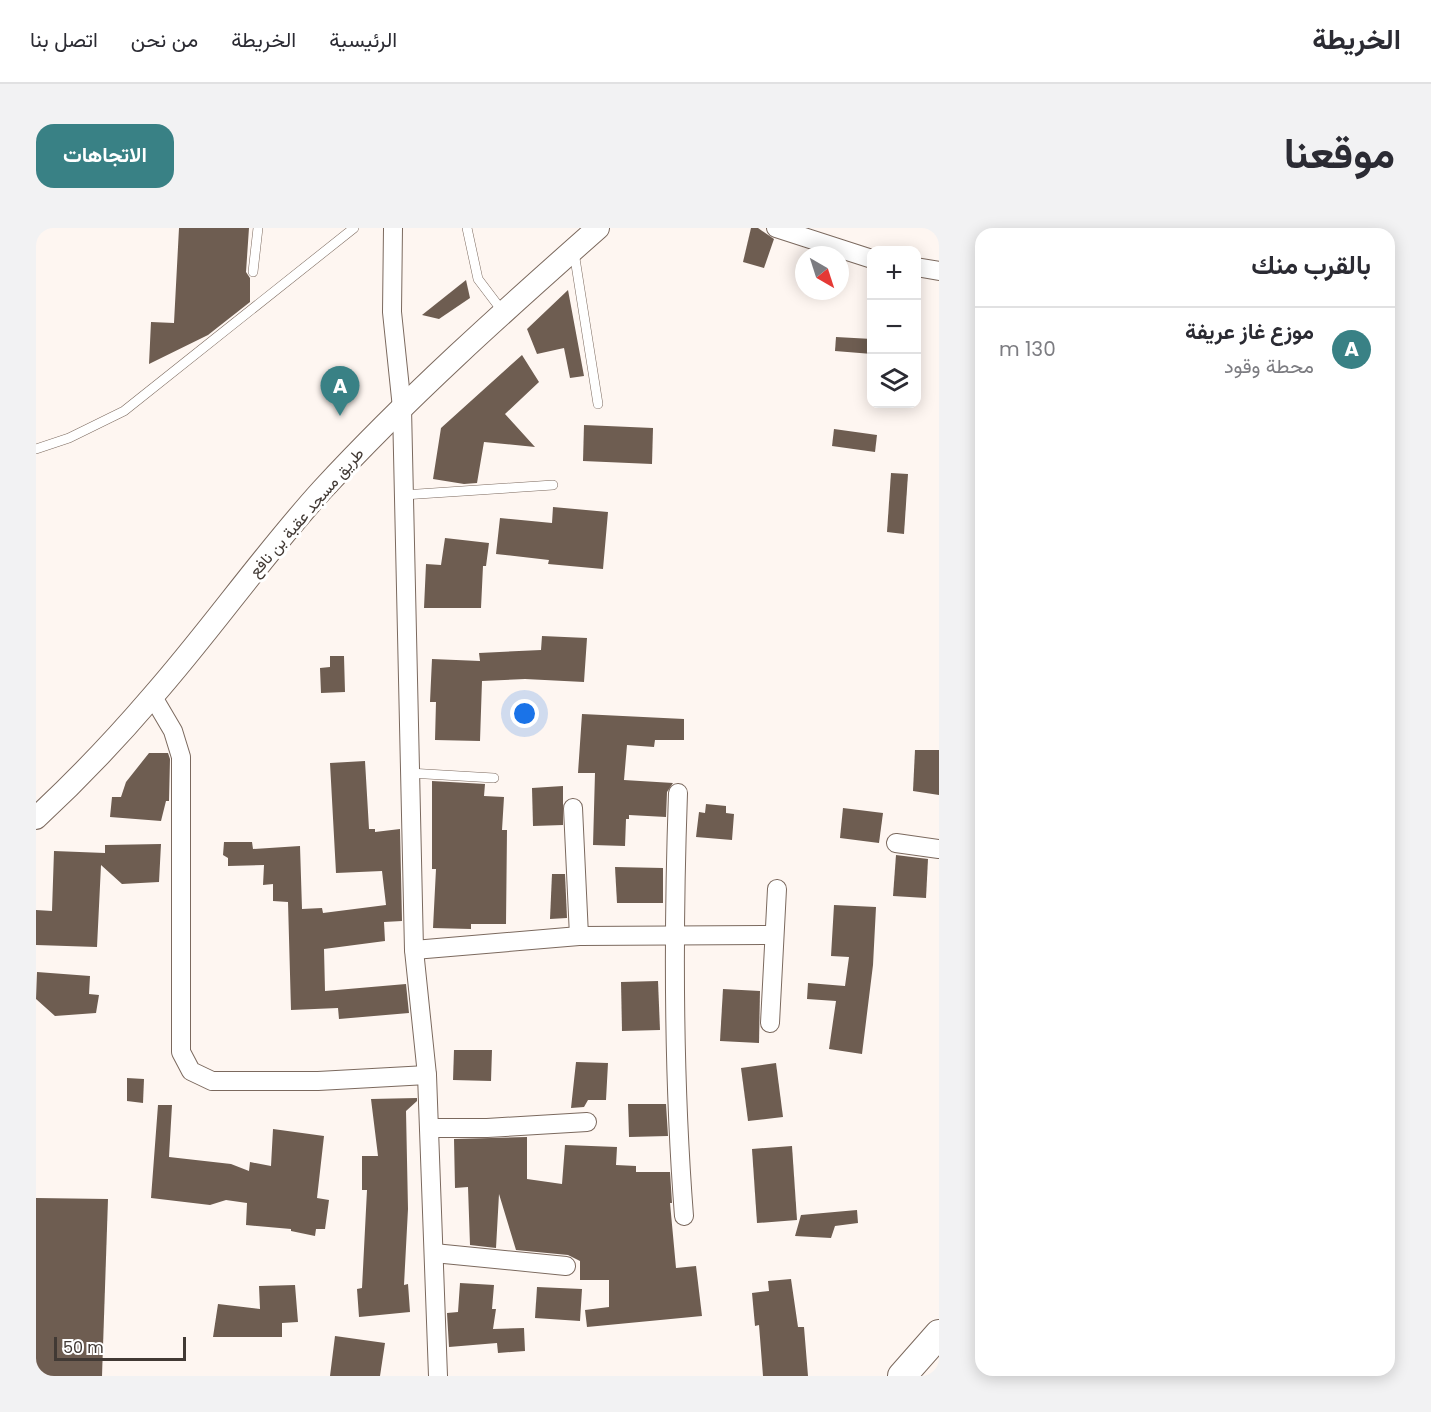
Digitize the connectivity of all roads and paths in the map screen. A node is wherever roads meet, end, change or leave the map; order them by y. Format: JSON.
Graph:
{"nodes":[{"id":1,"x":258,"y":228,"type":"edge"},
{"id":2,"x":354,"y":228,"type":"edge"},
{"id":3,"x":393,"y":228,"type":"edge"},
{"id":4,"x":467,"y":228,"type":"edge"},
{"id":5,"x":598,"y":228,"type":"edge"},
{"id":6,"x":776,"y":228,"type":"edge"},
{"id":7,"x":574,"y":249,"type":"junction"},
{"id":8,"x":867,"y":257,"type":"edge"},
{"id":9,"x":921,"y":268,"type":"edge"},
{"id":10,"x":939,"y":271,"type":"edge"},
{"id":11,"x":253,"y":272,"type":"dead end"},
{"id":12,"x":503,"y":312,"type":"junction"},
{"id":13,"x":598,"y":404,"type":"dead end"},
{"id":14,"x":402,"y":408,"type":"junction"},
{"id":15,"x":36,"y":449,"type":"edge"},
{"id":16,"x":553,"y":485,"type":"dead end"},
{"id":17,"x":403,"y":495,"type":"junction"},
{"id":18,"x":153,"y":697,"type":"junction"},
{"id":19,"x":409,"y":773,"type":"junction"},
{"id":20,"x":494,"y":778,"type":"dead end"},
{"id":21,"x":678,"y":793,"type":"dead end"},
{"id":22,"x":573,"y":808,"type":"dead end"},
{"id":23,"x":36,"y":818,"type":"edge"},
{"id":24,"x":896,"y":843,"type":"dead end"},
{"id":25,"x":939,"y":849,"type":"edge"},
{"id":26,"x":777,"y":889,"type":"dead end"},
{"id":27,"x":673,"y":935,"type":"junction"},
{"id":28,"x":774,"y":935,"type":"junction"},
{"id":29,"x":579,"y":936,"type":"junction"},
{"id":30,"x":414,"y":950,"type":"junction"},
{"id":31,"x":770,"y":1023,"type":"dead end"},
{"id":32,"x":427,"y":1075,"type":"junction"},
{"id":33,"x":587,"y":1122,"type":"dead end"},
{"id":34,"x":429,"y":1128,"type":"junction"},
{"id":35,"x":684,"y":1216,"type":"dead end"},
{"id":36,"x":434,"y":1253,"type":"junction"},
{"id":37,"x":566,"y":1266,"type":"dead end"},
{"id":38,"x":936,"y":1336,"type":"edge"},
{"id":39,"x":438,"y":1376,"type":"edge"},
{"id":40,"x":902,"y":1376,"type":"edge"}],
"edges":[{"from":1,"to":11,"type":"lane"},
{"from":2,"to":15,"type":"lane"},
{"from":3,"to":14,"type":"street"},
{"from":4,"to":12,"type":"lane"},
{"from":5,"to":7,"type":"street","name":"طريق مسجد عقبة بن نافع"},
{"from":6,"to":8,"type":"street"},
{"from":7,"to":12,"type":"street","name":"طريق مسجد عقبة بن نافع"},
{"from":7,"to":13,"type":"lane"},
{"from":9,"to":10,"type":"street"},
{"from":12,"to":14,"type":"street","name":"طريق مسجد عقبة بن نافع"},
{"from":14,"to":17,"type":"street"},
{"from":14,"to":18,"type":"street","name":"طريق مسجد عقبة بن نافع"},
{"from":16,"to":17,"type":"lane"},
{"from":17,"to":19,"type":"street"},
{"from":18,"to":23,"type":"street","name":"طريق مسجد عقبة بن نافع"},
{"from":18,"to":32,"type":"street"},
{"from":19,"to":20,"type":"lane"},
{"from":19,"to":30,"type":"street"},
{"from":21,"to":27,"type":"street"},
{"from":22,"to":29,"type":"street"},
{"from":24,"to":25,"type":"street"},
{"from":26,"to":28,"type":"street"},
{"from":27,"to":28,"type":"street"},
{"from":27,"to":29,"type":"street"},
{"from":27,"to":35,"type":"street"},
{"from":28,"to":31,"type":"street"},
{"from":29,"to":30,"type":"street"},
{"from":30,"to":32,"type":"street"},
{"from":32,"to":34,"type":"street"},
{"from":33,"to":34,"type":"street"},
{"from":34,"to":36,"type":"street"},
{"from":36,"to":37,"type":"street"},
{"from":36,"to":39,"type":"street"},
{"from":38,"to":40,"type":"highway"}]}
